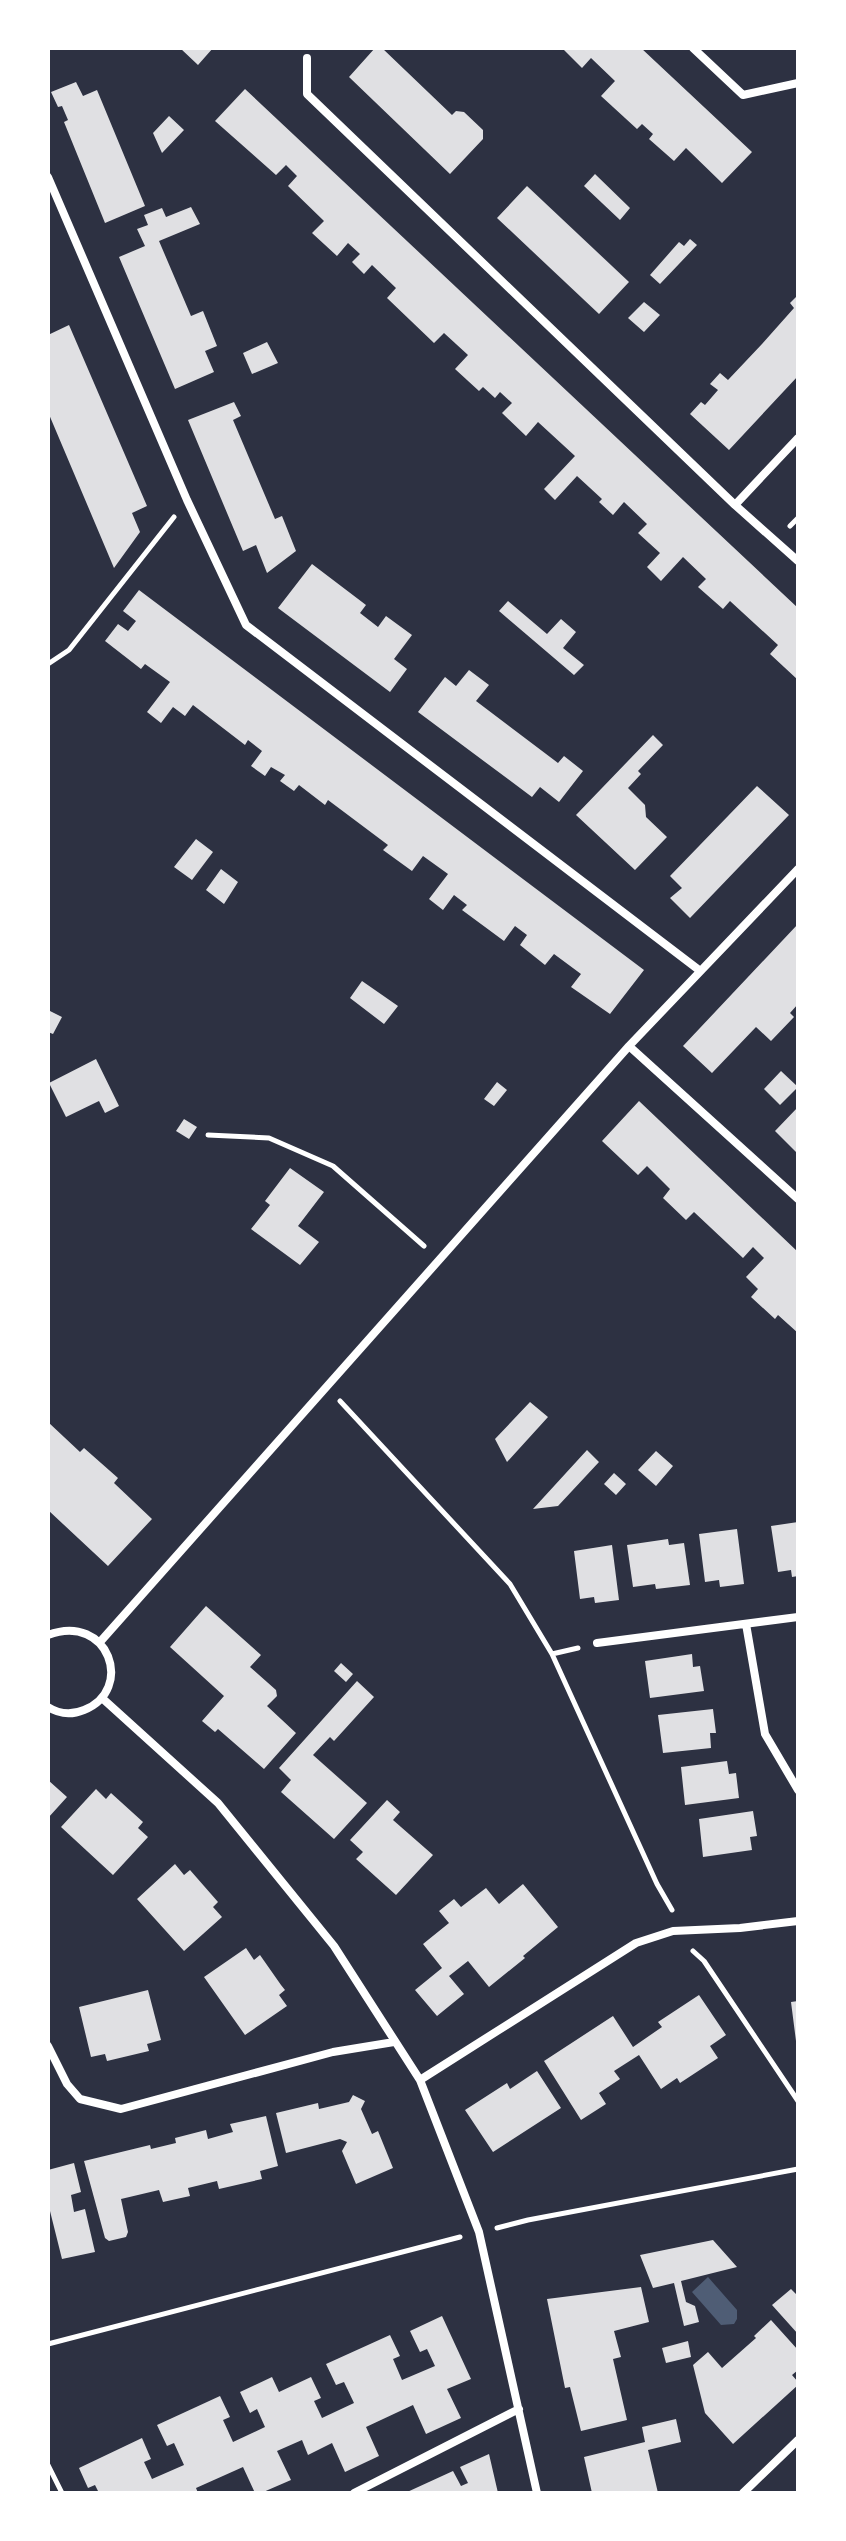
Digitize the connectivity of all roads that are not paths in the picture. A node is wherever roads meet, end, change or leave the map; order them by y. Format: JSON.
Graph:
{"nodes":[{"id":1,"x":693,"y":48,"type":"edge"},
{"id":2,"x":307,"y":58,"type":"dead end"},
{"id":3,"x":798,"y":83,"type":"edge"},
{"id":4,"x":48,"y":177,"type":"edge"},
{"id":5,"x":798,"y":438,"type":"edge"},
{"id":6,"x":735,"y":505,"type":"junction"},
{"id":7,"x":798,"y":561,"type":"edge"},
{"id":8,"x":798,"y":869,"type":"edge"},
{"id":9,"x":699,"y":970,"type":"junction"},
{"id":10,"x":629,"y":1046,"type":"junction"},
{"id":11,"x":798,"y":1199,"type":"edge"},
{"id":12,"x":798,"y":1617,"type":"edge"},
{"id":13,"x":746,"y":1624,"type":"junction"},
{"id":14,"x":48,"y":1635,"type":"edge"},
{"id":15,"x":100,"y":1642,"type":"junction"},
{"id":16,"x":597,"y":1643,"type":"dead end"},
{"id":17,"x":102,"y":1698,"type":"junction"},
{"id":18,"x":48,"y":1707,"type":"edge"},
{"id":19,"x":798,"y":1790,"type":"edge"},
{"id":20,"x":798,"y":1921,"type":"edge"},
{"id":21,"x":394,"y":2042,"type":"junction"},
{"id":22,"x":48,"y":2046,"type":"edge"},
{"id":23,"x":420,"y":2080,"type":"junction"},
{"id":24,"x":519,"y":2409,"type":"junction"},
{"id":25,"x":798,"y":2440,"type":"edge"},
{"id":26,"x":354,"y":2493,"type":"edge"},
{"id":27,"x":537,"y":2493,"type":"edge"},
{"id":28,"x":743,"y":2493,"type":"edge"}],
"edges":[{"from":1,"to":3,"type":"street"},
{"from":2,"to":6,"type":"street"},
{"from":4,"to":9,"type":"street"},
{"from":5,"to":6,"type":"street"},
{"from":6,"to":7,"type":"street"},
{"from":8,"to":9,"type":"street"},
{"from":9,"to":10,"type":"street"},
{"from":10,"to":11,"type":"street"},
{"from":10,"to":15,"type":"street"},
{"from":12,"to":13,"type":"street"},
{"from":13,"to":16,"type":"street"},
{"from":13,"to":19,"type":"street"},
{"from":14,"to":15,"type":"street"},
{"from":15,"to":17,"type":"street"},
{"from":17,"to":18,"type":"street"},
{"from":17,"to":21,"type":"street"},
{"from":20,"to":23,"type":"street"},
{"from":21,"to":22,"type":"street"},
{"from":21,"to":23,"type":"street"},
{"from":23,"to":24,"type":"street"},
{"from":24,"to":26,"type":"street"},
{"from":24,"to":27,"type":"street"},
{"from":25,"to":28,"type":"street"}]}
